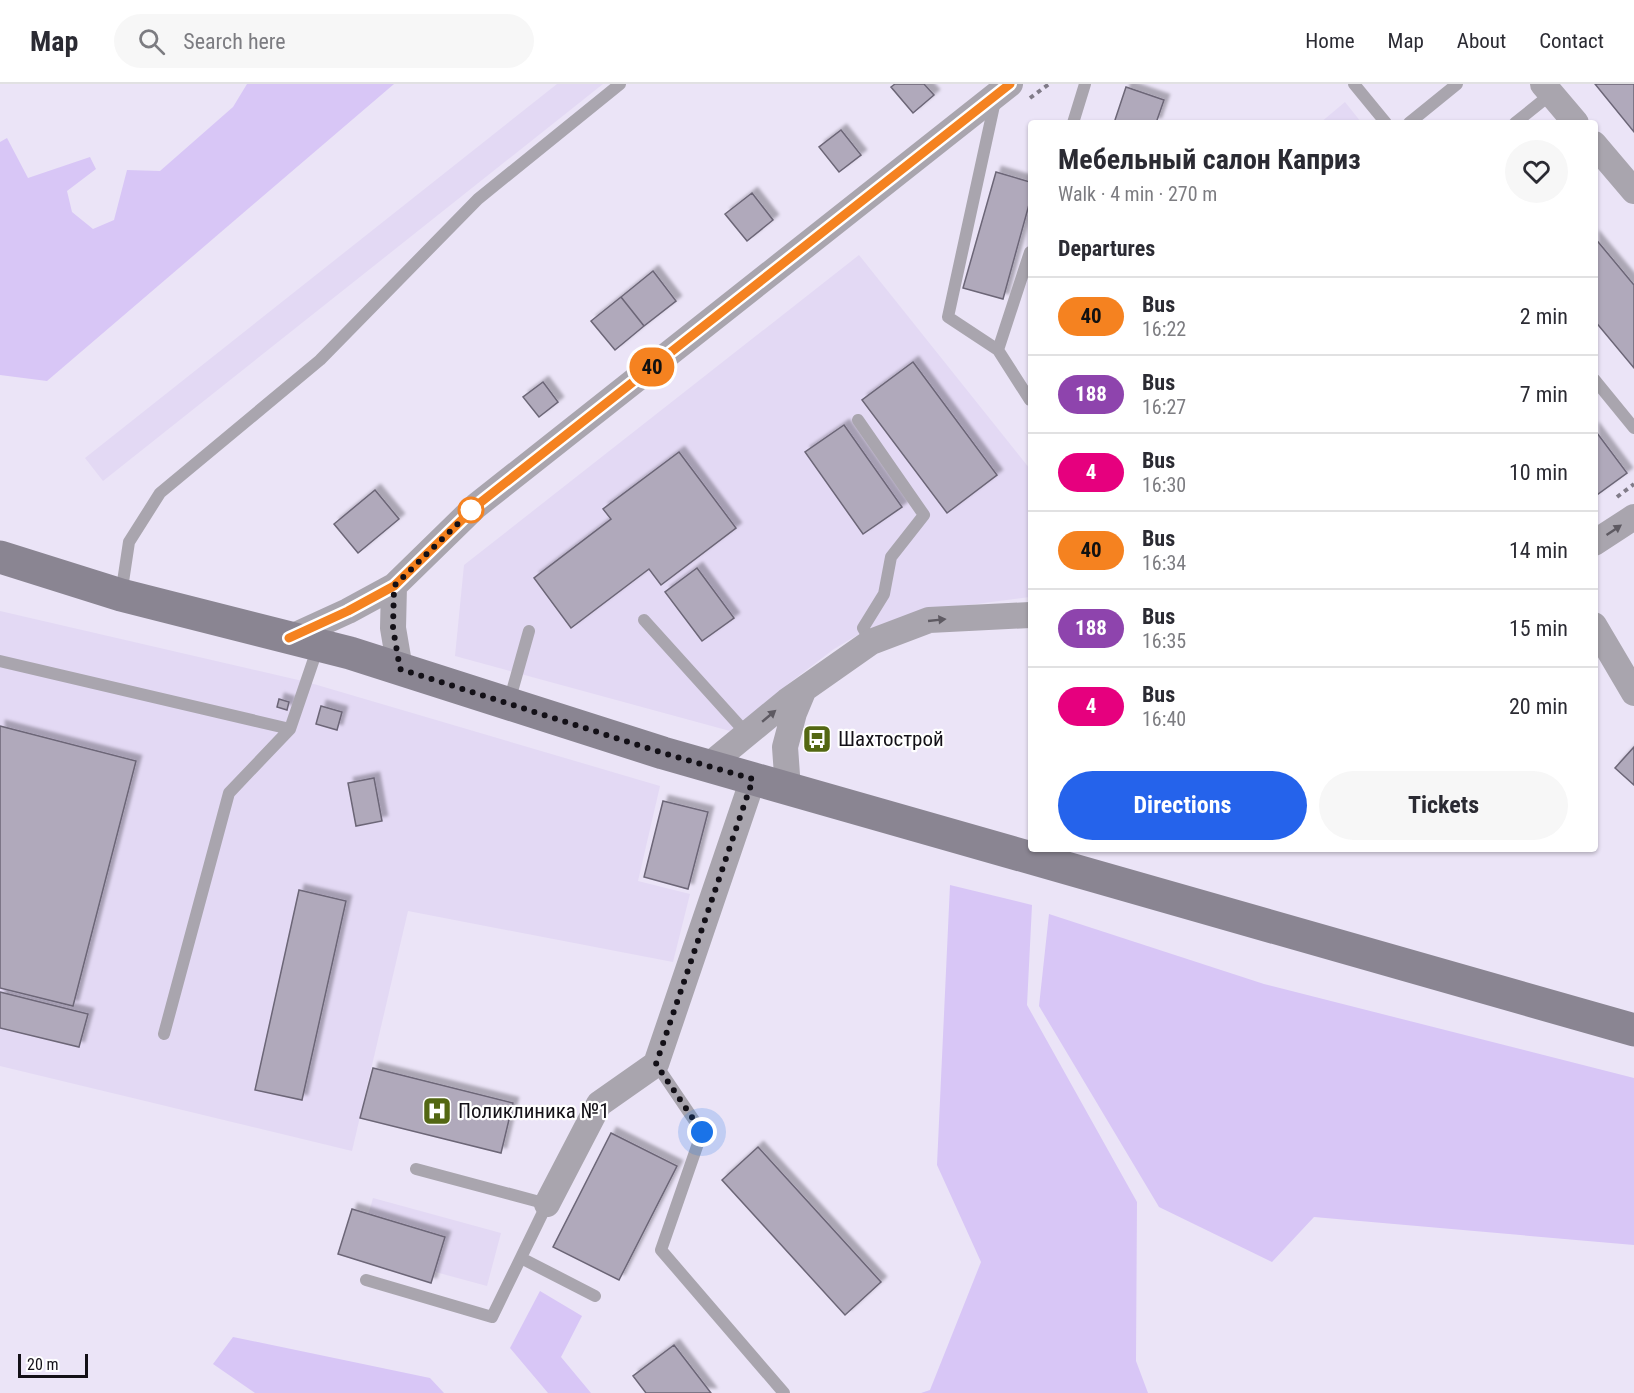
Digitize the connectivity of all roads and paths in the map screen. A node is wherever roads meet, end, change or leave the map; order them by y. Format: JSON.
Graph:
{"nodes":[{"id":1,"x":620,"y":84,"type":"edge"},
{"id":2,"x":1085,"y":84,"type":"edge"},
{"id":3,"x":1354,"y":84,"type":"edge"},
{"id":4,"x":1457,"y":84,"type":"edge"},
{"id":5,"x":1003,"y":89,"type":"edge"},
{"id":6,"x":1547,"y":89,"type":"edge"},
{"id":7,"x":1074,"y":120,"type":"edge"},
{"id":8,"x":1384,"y":120,"type":"edge"},
{"id":9,"x":1413,"y":120,"type":"edge"},
{"id":10,"x":1518,"y":120,"type":"edge"},
{"id":11,"x":1573,"y":120,"type":"edge"},
{"id":12,"x":1598,"y":149,"type":"edge"},
{"id":13,"x":1634,"y":191,"type":"edge"},
{"id":14,"x":1028,"y":258,"type":"edge"},
{"id":15,"x":998,"y":350,"type":"junction"},
{"id":16,"x":1598,"y":384,"type":"edge"},
{"id":17,"x":1028,"y":397,"type":"edge"},
{"id":18,"x":858,"y":420,"type":"dead end"},
{"id":19,"x":1634,"y":428,"type":"edge"},
{"id":20,"x":1634,"y":517,"type":"edge"},
{"id":21,"x":1598,"y":540,"type":"edge"},
{"id":22,"x":0,"y":557,"type":"edge"},
{"id":23,"x":394,"y":586,"type":"junction"},
{"id":24,"x":122,"y":595,"type":"junction"},
{"id":25,"x":1028,"y":615,"type":"edge"},
{"id":26,"x":644,"y":620,"type":"dead end"},
{"id":27,"x":529,"y":631,"type":"dead end"},
{"id":28,"x":1598,"y":632,"type":"edge"},
{"id":29,"x":304,"y":642,"type":"junction"},
{"id":30,"x":871,"y":642,"type":"junction"},
{"id":31,"x":0,"y":661,"type":"edge"},
{"id":32,"x":400,"y":669,"type":"junction"},
{"id":33,"x":804,"y":689,"type":"junction"},
{"id":34,"x":1634,"y":693,"type":"edge"},
{"id":35,"x":509,"y":703,"type":"junction"},
{"id":36,"x":290,"y":729,"type":"junction"},
{"id":37,"x":747,"y":734,"type":"junction"},
{"id":38,"x":708,"y":766,"type":"junction"},
{"id":39,"x":753,"y":779,"type":"junction"},
{"id":40,"x":788,"y":789,"type":"junction"},
{"id":41,"x":1634,"y":1030,"type":"edge"},
{"id":42,"x":164,"y":1034,"type":"dead end"},
{"id":43,"x":656,"y":1064,"type":"junction"},
{"id":44,"x":416,"y":1168,"type":"dead end"},
{"id":45,"x":547,"y":1204,"type":"junction"},
{"id":46,"x":521,"y":1258,"type":"junction"},
{"id":47,"x":366,"y":1280,"type":"dead end"},
{"id":48,"x":595,"y":1296,"type":"dead end"},
{"id":49,"x":784,"y":1393,"type":"edge"}],
"edges":[{"from":1,"to":24,"type":"lane"},
{"from":2,"to":7,"type":"lane"},
{"from":3,"to":8,"type":"lane"},
{"from":4,"to":9,"type":"lane"},
{"from":5,"to":15,"type":"lane"},
{"from":5,"to":23,"type":"street"},
{"from":6,"to":10,"type":"lane"},
{"from":6,"to":11,"type":"street"},
{"from":12,"to":13,"type":"street"},
{"from":14,"to":15,"type":"lane"},
{"from":15,"to":17,"type":"lane"},
{"from":16,"to":19,"type":"lane"},
{"from":18,"to":30,"type":"lane"},
{"from":21,"to":20,"type":"street","one_way":true},
{"from":22,"to":24,"type":"main road"},
{"from":23,"to":29,"type":"street"},
{"from":23,"to":32,"type":"street"},
{"from":24,"to":29,"type":"main road"},
{"from":30,"to":25,"type":"street","one_way":true},
{"from":26,"to":37,"type":"lane"},
{"from":27,"to":35,"type":"lane"},
{"from":28,"to":34,"type":"street"},
{"from":29,"to":32,"type":"main road"},
{"from":29,"to":36,"type":"lane"},
{"from":30,"to":33,"type":"street"},
{"from":31,"to":36,"type":"lane"},
{"from":32,"to":35,"type":"main road"},
{"from":37,"to":33,"type":"street","one_way":true},
{"from":33,"to":40,"type":"street"},
{"from":35,"to":38,"type":"main road"},
{"from":36,"to":42,"type":"lane"},
{"from":37,"to":38,"type":"street"},
{"from":38,"to":39,"type":"main road"},
{"from":39,"to":40,"type":"main road"},
{"from":39,"to":43,"type":"street"},
{"from":40,"to":41,"type":"main road"},
{"from":43,"to":45,"type":"street"},
{"from":43,"to":49,"type":"lane"},
{"from":44,"to":45,"type":"lane"},
{"from":45,"to":46,"type":"lane"},
{"from":46,"to":47,"type":"lane"},
{"from":46,"to":48,"type":"lane"}]}
